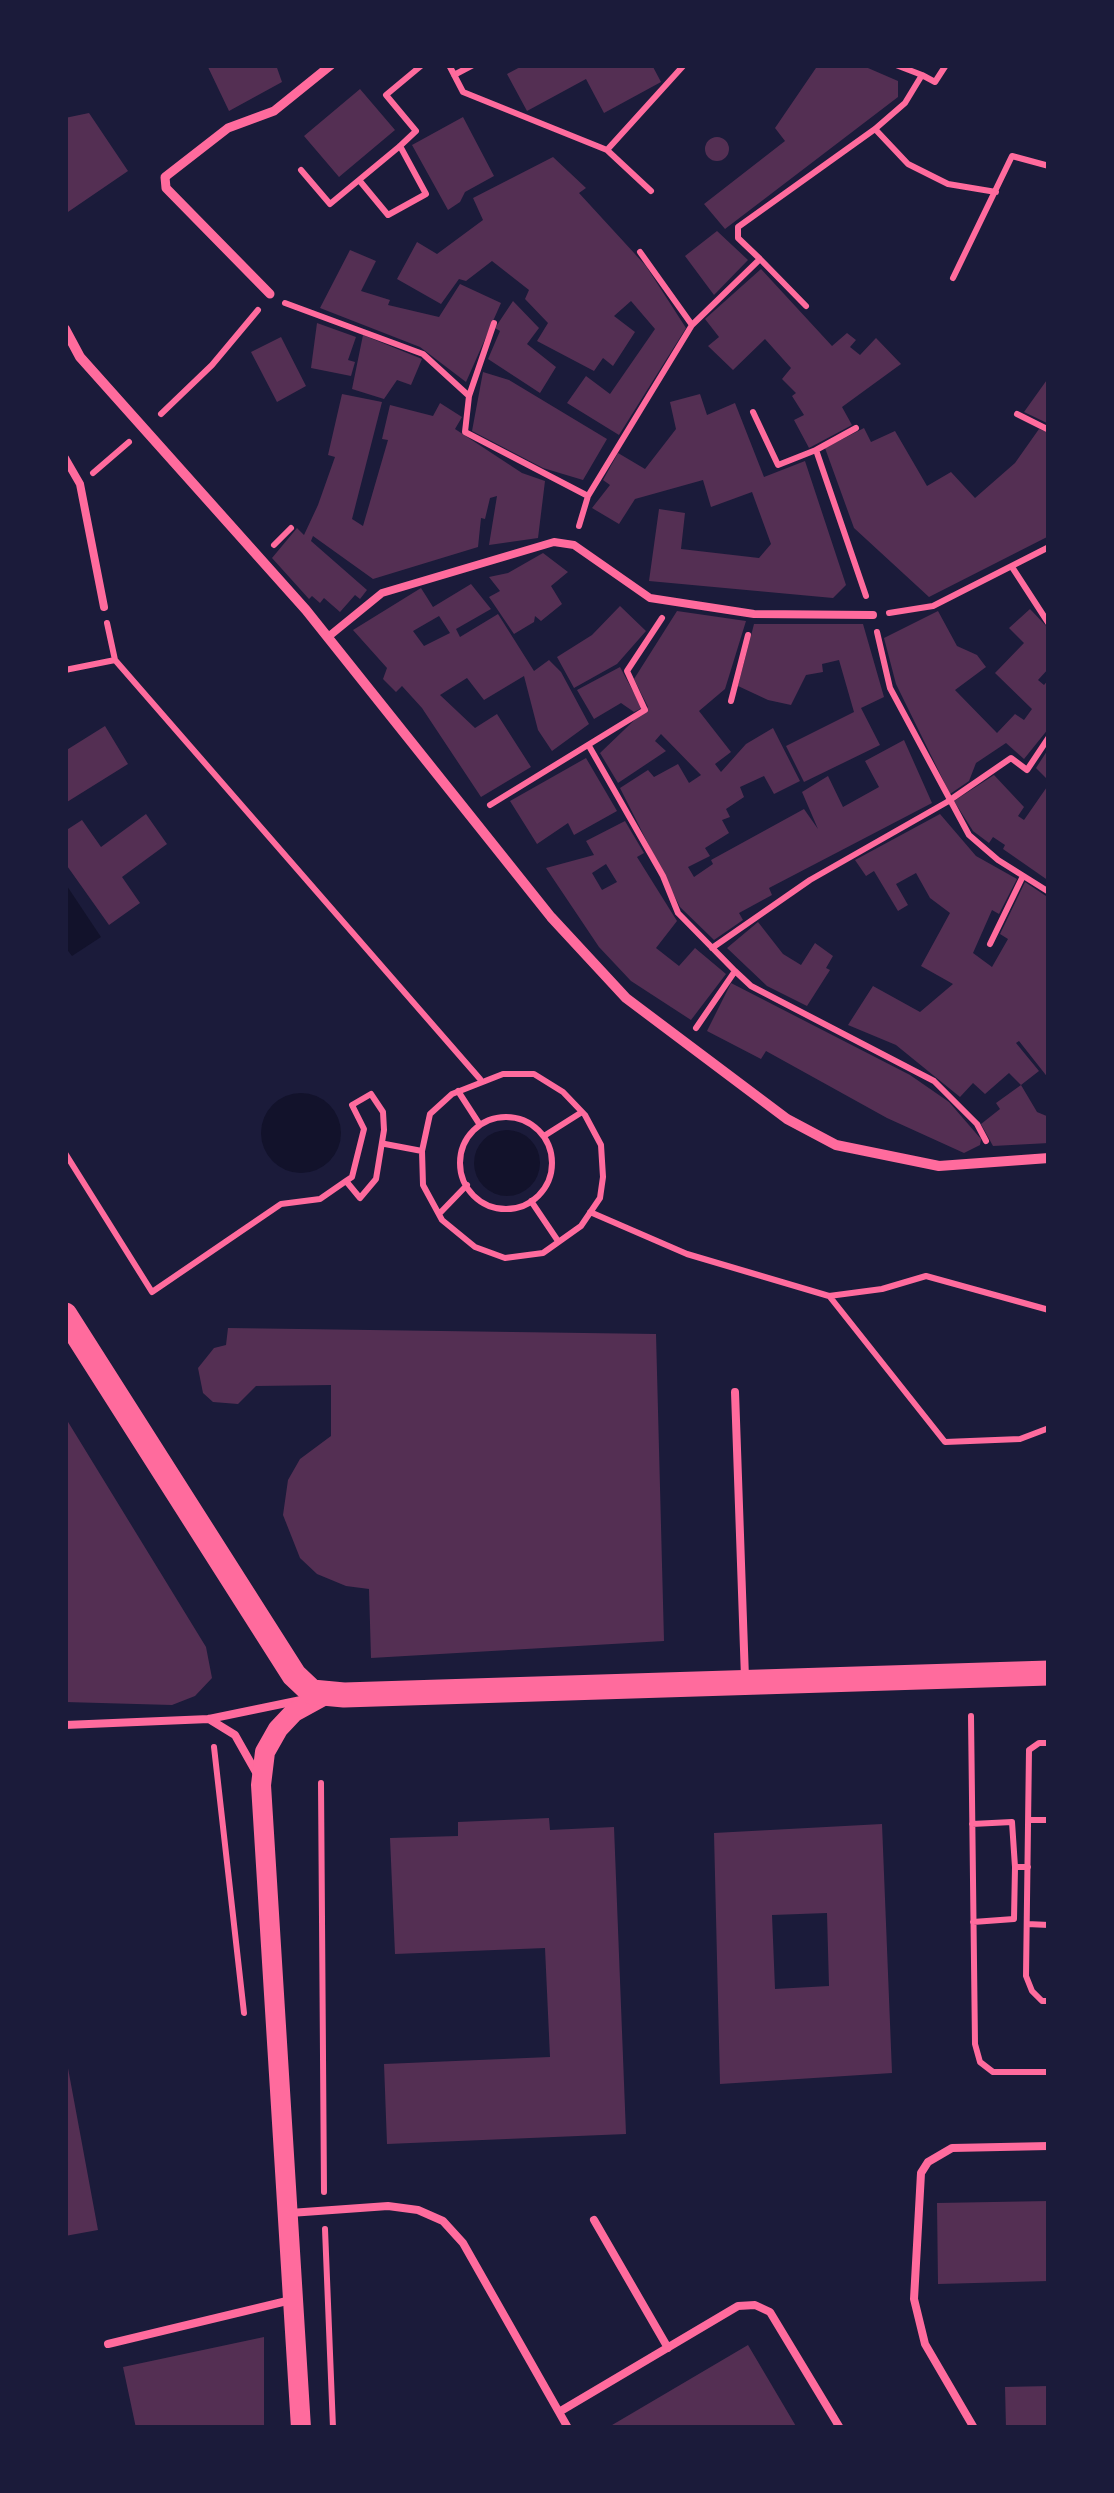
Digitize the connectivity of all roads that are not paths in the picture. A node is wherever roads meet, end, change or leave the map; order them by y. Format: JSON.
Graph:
{"nodes":[{"id":1,"x":331,"y":65,"type":"edge"},
{"id":2,"x":270,"y":294,"type":"road end"},
{"id":3,"x":65,"y":329,"type":"edge"},
{"id":4,"x":65,"y":458,"type":"edge"},
{"id":5,"x":104,"y":607,"type":"road end"},
{"id":6,"x":873,"y":615,"type":"road end"},
{"id":7,"x":328,"y":637,"type":"junction"},
{"id":8,"x":1049,"y":1158,"type":"edge"},
{"id":9,"x":65,"y":1315,"type":"edge"},
{"id":10,"x":735,"y":1392,"type":"dead end"},
{"id":11,"x":1049,"y":1672,"type":"edge"},
{"id":12,"x":745,"y":1682,"type":"junction"},
{"id":13,"x":325,"y":1695,"type":"junction"},
{"id":14,"x":210,"y":1718,"type":"junction"},
{"id":15,"x":65,"y":1725,"type":"edge"},
{"id":16,"x":261,"y":1785,"type":"junction"},
{"id":17,"x":1049,"y":2146,"type":"edge"},
{"id":18,"x":290,"y":2213,"type":"junction"},
{"id":19,"x":594,"y":2220,"type":"dead end"},
{"id":20,"x":296,"y":2299,"type":"junction"},
{"id":21,"x":108,"y":2344,"type":"dead end"},
{"id":22,"x":668,"y":2348,"type":"junction"},
{"id":23,"x":558,"y":2412,"type":"junction"},
{"id":24,"x":301,"y":2428,"type":"edge"},
{"id":25,"x":568,"y":2428,"type":"edge"},
{"id":26,"x":840,"y":2428,"type":"edge"},
{"id":27,"x":974,"y":2428,"type":"edge"}],
"edges":[{"from":1,"to":2,"type":"street"},
{"from":3,"to":7,"type":"street"},
{"from":4,"to":5,"type":"lane"},
{"from":6,"to":7,"type":"lane"},
{"from":7,"to":8,"type":"street"},
{"from":9,"to":13,"type":"main road"},
{"from":10,"to":12,"type":"lane"},
{"from":11,"to":12,"type":"main road"},
{"from":12,"to":13,"type":"main road"},
{"from":13,"to":14,"type":"lane"},
{"from":13,"to":16,"type":"main road"},
{"from":14,"to":15,"type":"lane"},
{"from":14,"to":16,"type":"lane"},
{"from":16,"to":18,"type":"main road"},
{"from":17,"to":27,"type":"lane"},
{"from":18,"to":20,"type":"main road"},
{"from":18,"to":23,"type":"lane"},
{"from":19,"to":22,"type":"lane"},
{"from":20,"to":21,"type":"lane"},
{"from":20,"to":24,"type":"main road"},
{"from":22,"to":23,"type":"lane"},
{"from":22,"to":26,"type":"lane"},
{"from":23,"to":25,"type":"lane"}]}
